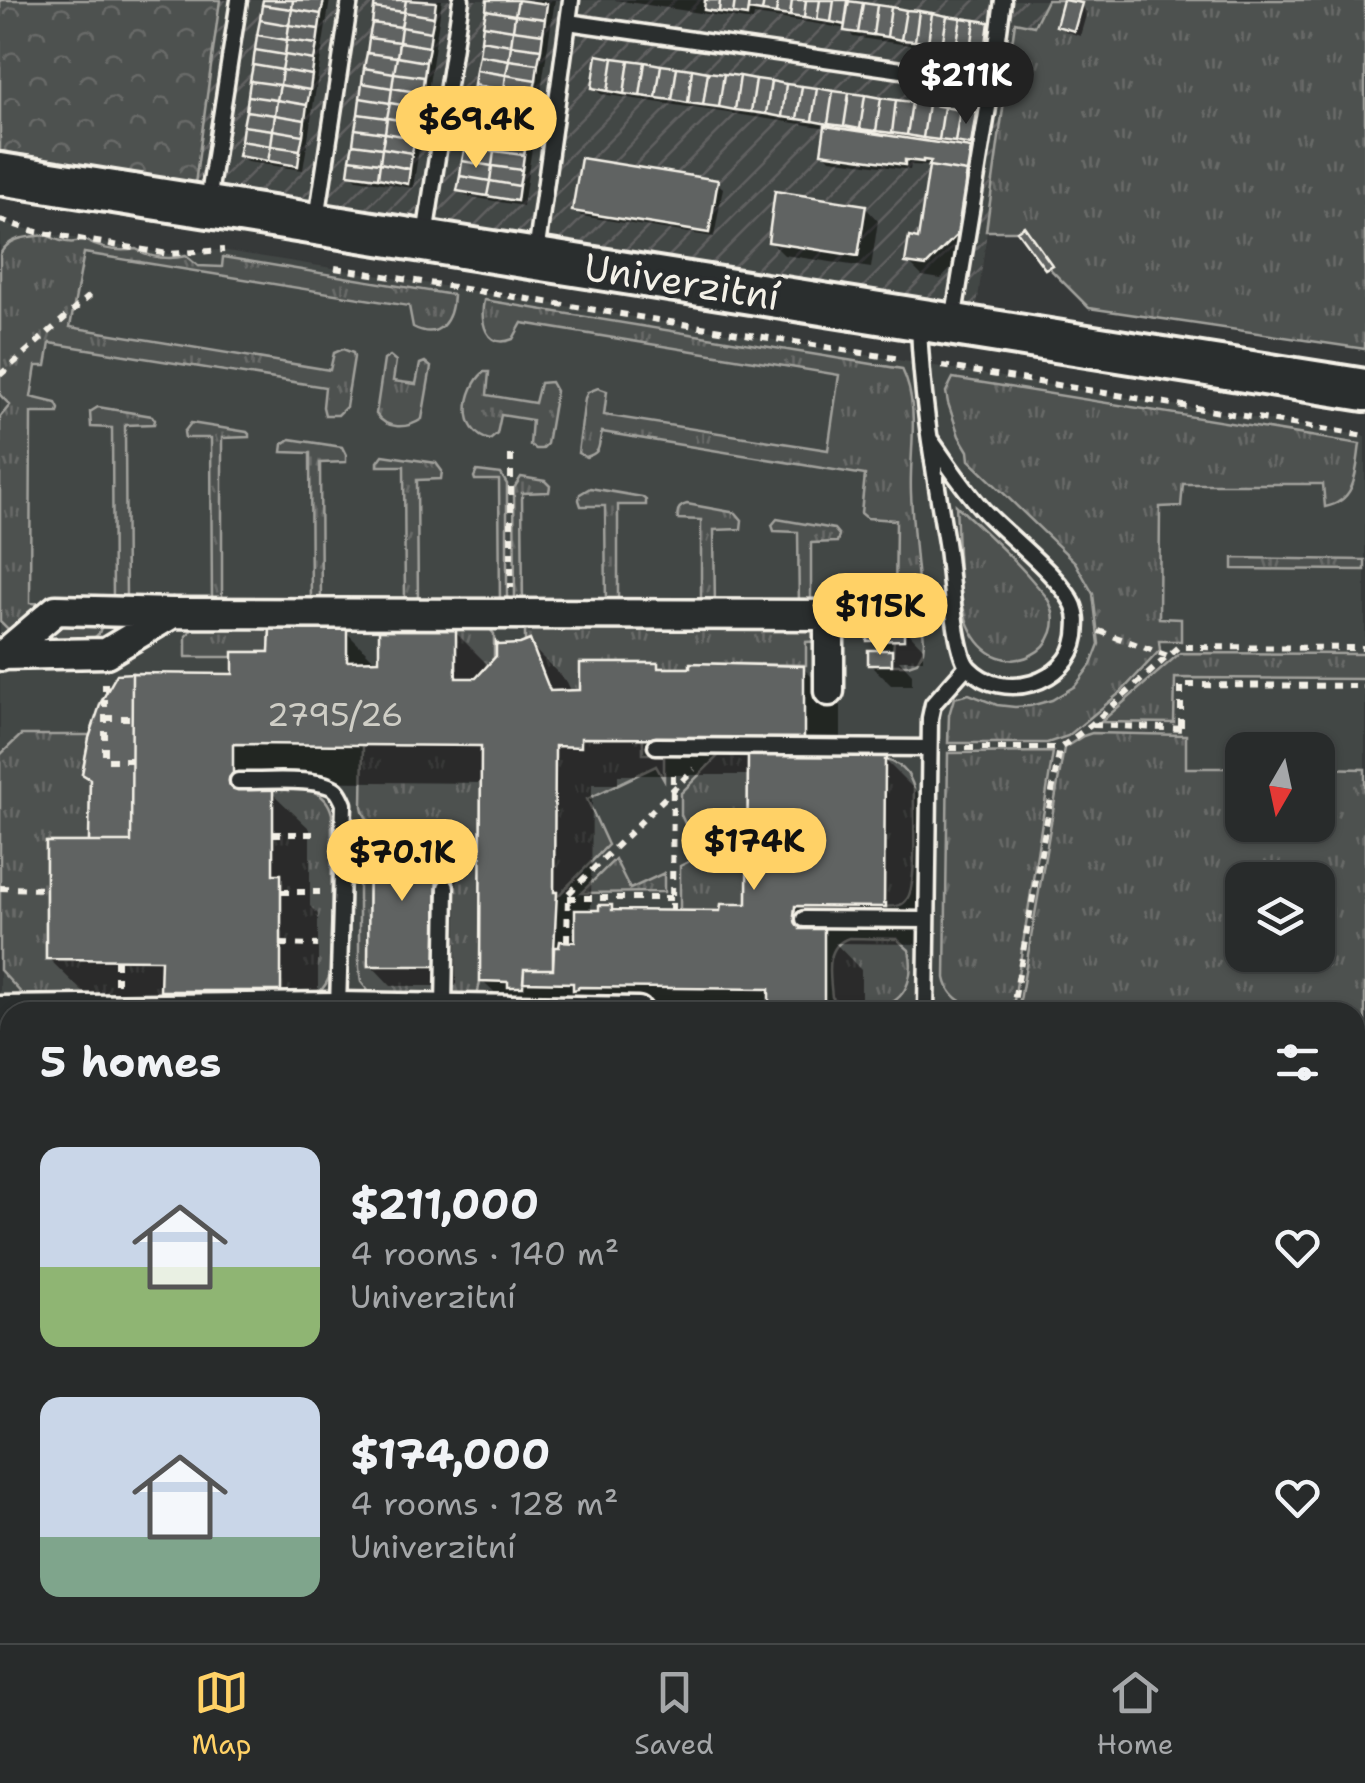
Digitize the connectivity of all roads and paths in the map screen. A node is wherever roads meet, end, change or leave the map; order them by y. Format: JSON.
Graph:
{"nodes":[{"id":1,"x":238,"y":0,"type":"edge"},
{"id":2,"x":350,"y":0,"type":"edge"},
{"id":3,"x":461,"y":0,"type":"edge"},
{"id":4,"x":571,"y":0,"type":"edge"},
{"id":5,"x":1003,"y":0,"type":"edge"},
{"id":6,"x":568,"y":22,"type":"junction"},
{"id":7,"x":992,"y":83,"type":"junction"},
{"id":8,"x":0,"y":174,"type":"edge"},
{"id":9,"x":208,"y":207,"type":"junction"},
{"id":10,"x":0,"y":220,"type":"edge"},
{"id":11,"x":316,"y":224,"type":"junction"},
{"id":12,"x":424,"y":242,"type":"junction"},
{"id":13,"x":240,"y":252,"type":"dead end"},
{"id":14,"x":535,"y":259,"type":"junction"},
{"id":15,"x":317,"y":265,"type":"dead end"},
{"id":16,"x":93,"y":292,"type":"dead end"},
{"id":17,"x":936,"y":322,"type":"junction"},
{"id":18,"x":920,"y":362,"type":"junction"},
{"id":19,"x":0,"y":375,"type":"edge"},
{"id":20,"x":1365,"y":390,"type":"edge"},
{"id":21,"x":1365,"y":436,"type":"edge"},
{"id":22,"x":930,"y":439,"type":"junction"},
{"id":23,"x":511,"y":455,"type":"dead end"},
{"id":24,"x":173,"y":613,"type":"junction"},
{"id":25,"x":512,"y":614,"type":"junction"},
{"id":26,"x":1078,"y":624,"type":"junction"},
{"id":27,"x":1365,"y":648,"type":"edge"},
{"id":28,"x":106,"y":652,"type":"junction"},
{"id":29,"x":1,"y":656,"type":"edge"},
{"id":30,"x":1168,"y":656,"type":"junction"},
{"id":31,"x":967,"y":666,"type":"junction"},
{"id":32,"x":1365,"y":686,"type":"edge"},
{"id":33,"x":830,"y":691,"type":"dead end"},
{"id":34,"x":105,"y":718,"type":"junction"},
{"id":35,"x":132,"y":718,"type":"dead end"},
{"id":36,"x":1091,"y":725,"type":"junction"},
{"id":37,"x":656,"y":746,"type":"dead end"},
{"id":38,"x":674,"y":746,"type":"junction"},
{"id":39,"x":716,"y":747,"type":"junction"},
{"id":40,"x":929,"y":748,"type":"junction"},
{"id":41,"x":1060,"y":748,"type":"junction"},
{"id":42,"x":132,"y":760,"type":"dead end"},
{"id":43,"x":238,"y":782,"type":"dead end"},
{"id":44,"x":673,"y":789,"type":"junction"},
{"id":45,"x":273,"y":834,"type":"dead end"},
{"id":46,"x":343,"y":834,"type":"junction"},
{"id":47,"x":432,"y":834,"type":"dead end"},
{"id":48,"x":446,"y":887,"type":"dead end"},
{"id":49,"x":0,"y":888,"type":"edge"},
{"id":50,"x":46,"y":889,"type":"dead end"},
{"id":51,"x":341,"y":891,"type":"junction"},
{"id":52,"x":281,"y":892,"type":"dead end"},
{"id":53,"x":568,"y":898,"type":"junction"},
{"id":54,"x":672,"y":898,"type":"junction"},
{"id":55,"x":672,"y":911,"type":"dead end"},
{"id":56,"x":804,"y":919,"type":"dead end"},
{"id":57,"x":927,"y":920,"type":"junction"},
{"id":58,"x":567,"y":942,"type":"dead end"},
{"id":59,"x":281,"y":944,"type":"dead end"},
{"id":60,"x":340,"y":945,"type":"junction"},
{"id":61,"x":117,"y":960,"type":"dead end"},
{"id":62,"x":117,"y":980,"type":"dead end"},
{"id":63,"x":338,"y":1002,"type":"edge"},
{"id":64,"x":427,"y":1002,"type":"edge"},
{"id":65,"x":926,"y":1002,"type":"edge"},
{"id":66,"x":1014,"y":1002,"type":"edge"}],
"edges":[{"from":1,"to":9,"type":"lane"},
{"from":2,"to":11,"type":"lane"},
{"from":3,"to":12,"type":"lane"},
{"from":4,"to":6,"type":"lane"},
{"from":5,"to":7,"type":"lane"},
{"from":6,"to":7,"type":"lane"},
{"from":6,"to":14,"type":"lane"},
{"from":7,"to":17,"type":"lane"},
{"from":8,"to":9,"type":"street","name":"Univerzitní"},
{"from":9,"to":11,"type":"street","name":"Univerzitní"},
{"from":10,"to":13,"type":"path"},
{"from":11,"to":12,"type":"street","name":"Univerzitní"},
{"from":12,"to":14,"type":"street","name":"Univerzitní"},
{"from":14,"to":17,"type":"street","name":"Univerzitní"},
{"from":15,"to":18,"type":"path"},
{"from":16,"to":19,"type":"path"},
{"from":17,"to":18,"type":"lane"},
{"from":17,"to":20,"type":"street","name":"Univerzitní"},
{"from":18,"to":21,"type":"path"},
{"from":18,"to":22,"type":"lane"},
{"from":22,"to":26,"type":"lane"},
{"from":22,"to":31,"type":"lane"},
{"from":23,"to":25,"type":"path"},
{"from":24,"to":25,"type":"street"},
{"from":24,"to":28,"type":"street"},
{"from":24,"to":29,"type":"street"},
{"from":25,"to":33,"type":"street"},
{"from":26,"to":30,"type":"path"},
{"from":26,"to":31,"type":"lane"},
{"from":27,"to":30,"type":"path"},
{"from":28,"to":29,"type":"street"},
{"from":28,"to":34,"type":"path"},
{"from":30,"to":36,"type":"path"},
{"from":31,"to":40,"type":"lane"},
{"from":32,"to":36,"type":"path"},
{"from":34,"to":35,"type":"path"},
{"from":34,"to":42,"type":"path"},
{"from":36,"to":41,"type":"path"},
{"from":37,"to":38,"type":"lane"},
{"from":38,"to":39,"type":"lane"},
{"from":38,"to":44,"type":"path"},
{"from":39,"to":40,"type":"lane"},
{"from":39,"to":44,"type":"path"},
{"from":40,"to":41,"type":"path"},
{"from":40,"to":57,"type":"lane"},
{"from":41,"to":66,"type":"path"},
{"from":43,"to":46,"type":"lane"},
{"from":44,"to":53,"type":"path"},
{"from":44,"to":54,"type":"path"},
{"from":45,"to":46,"type":"path"},
{"from":46,"to":47,"type":"lane"},
{"from":46,"to":51,"type":"lane"},
{"from":48,"to":64,"type":"lane"},
{"from":49,"to":50,"type":"path"},
{"from":51,"to":52,"type":"path"},
{"from":51,"to":60,"type":"lane"},
{"from":53,"to":54,"type":"path"},
{"from":53,"to":58,"type":"path"},
{"from":54,"to":55,"type":"path"},
{"from":56,"to":57,"type":"lane"},
{"from":57,"to":65,"type":"lane"},
{"from":59,"to":60,"type":"path"},
{"from":60,"to":63,"type":"lane"},
{"from":61,"to":62,"type":"path"}]}
